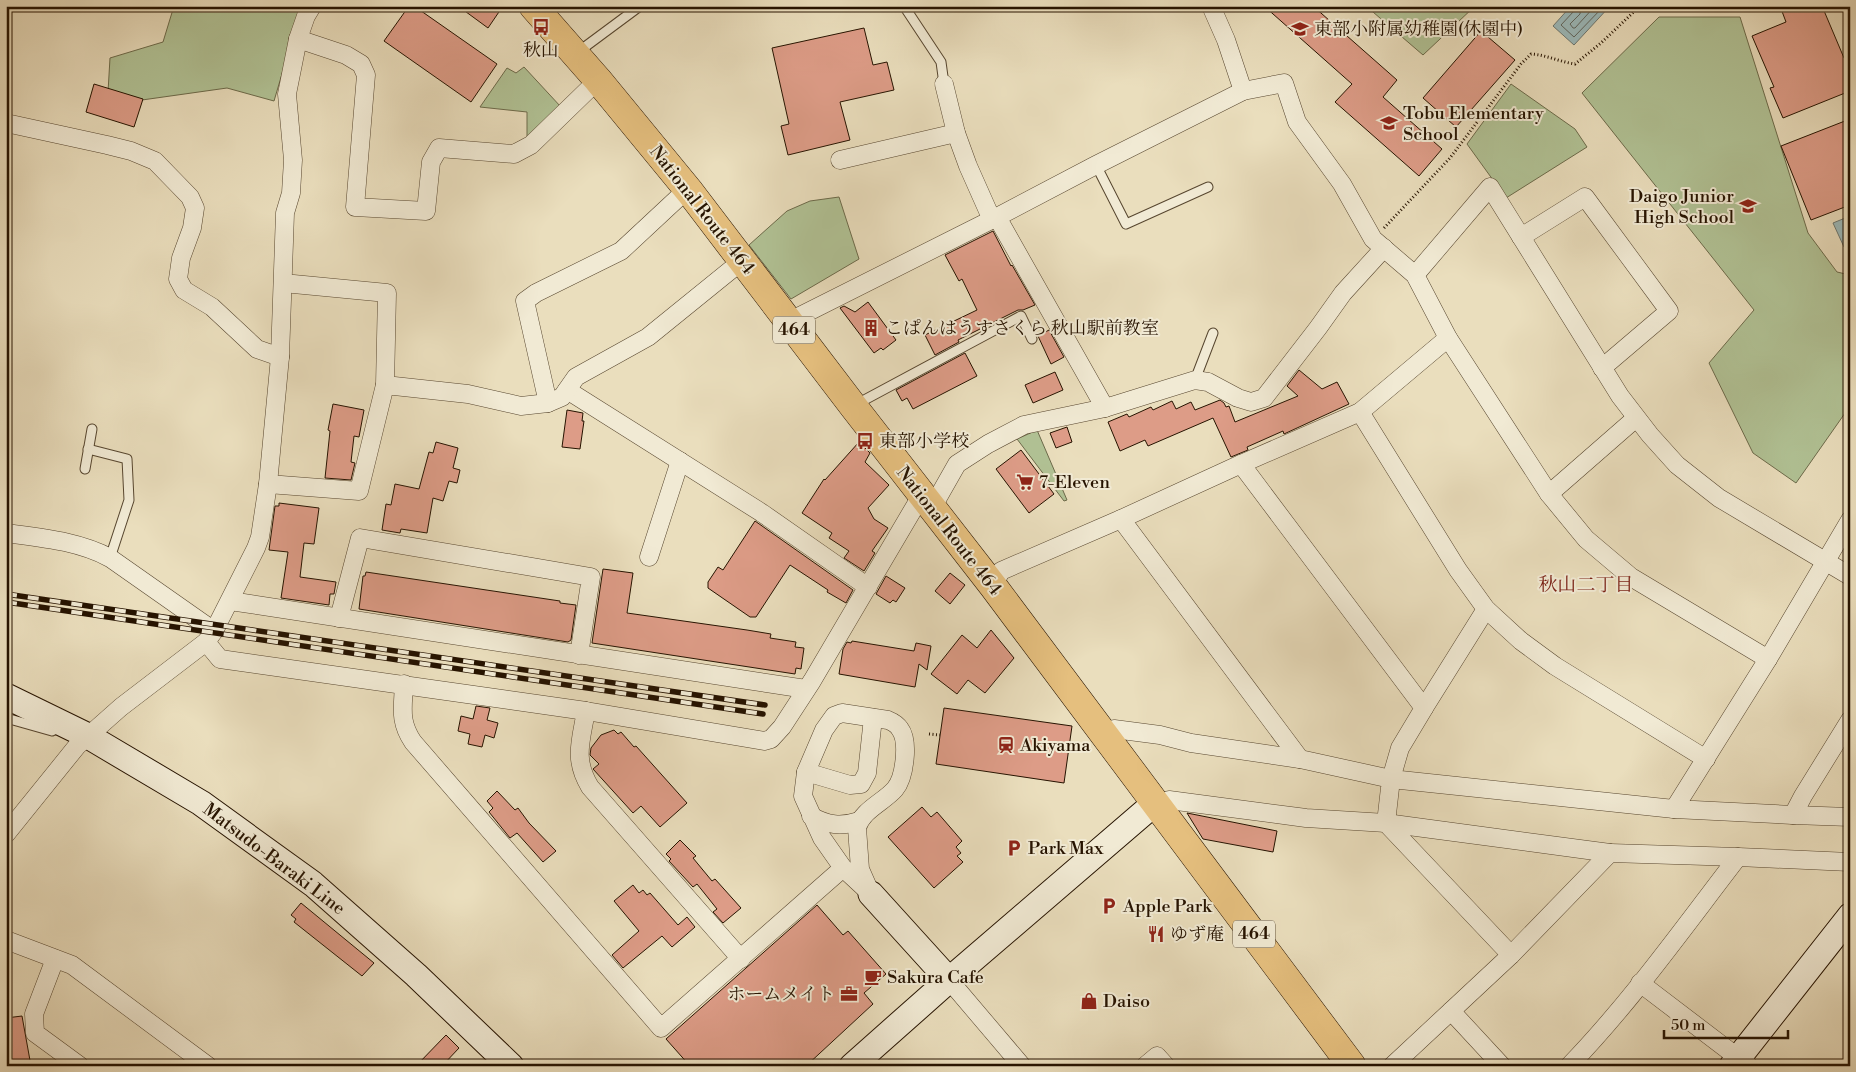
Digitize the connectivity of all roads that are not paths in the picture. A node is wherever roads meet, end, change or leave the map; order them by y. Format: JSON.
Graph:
{"nodes":[{"id":1,"x":312,"y":6,"type":"edge"},
{"id":2,"x":534,"y":6,"type":"edge"},
{"id":3,"x":640,"y":6,"type":"edge"},
{"id":4,"x":904,"y":6,"type":"edge"},
{"id":5,"x":1211,"y":6,"type":"edge"},
{"id":6,"x":298,"y":39,"type":"junction"},
{"id":7,"x":576,"y":54,"type":"junction"},
{"id":8,"x":598,"y":80,"type":"junction"},
{"id":9,"x":944,"y":84,"type":"joint"},
{"id":10,"x":1243,"y":91,"type":"junction"},
{"id":11,"x":6,"y":123,"type":"edge"},
{"id":12,"x":956,"y":133,"type":"junction"},
{"id":13,"x":840,"y":160,"type":"dead end"},
{"id":14,"x":1096,"y":164,"type":"junction"},
{"id":15,"x":1208,"y":187,"type":"dead end"},
{"id":16,"x":690,"y":192,"type":"junction"},
{"id":17,"x":994,"y":218,"type":"junction"},
{"id":18,"x":1521,"y":237,"type":"junction"},
{"id":19,"x":1378,"y":243,"type":"junction"},
{"id":20,"x":743,"y":260,"type":"junction"},
{"id":21,"x":1415,"y":275,"type":"junction"},
{"id":22,"x":283,"y":282,"type":"junction"},
{"id":23,"x":788,"y":322,"type":"junction"},
{"id":24,"x":1213,"y":333,"type":"dead end"},
{"id":25,"x":1448,"y":338,"type":"junction"},
{"id":26,"x":1032,"y":339,"type":"dead end"},
{"id":27,"x":280,"y":357,"type":"junction"},
{"id":28,"x":1602,"y":368,"type":"junction"},
{"id":29,"x":1195,"y":380,"type":"junction"},
{"id":30,"x":385,"y":385,"type":"junction"},
{"id":31,"x":567,"y":390,"type":"junction"},
{"id":32,"x":548,"y":403,"type":"junction"},
{"id":33,"x":852,"y":406,"type":"junction"},
{"id":34,"x":1105,"y":408,"type":"junction"},
{"id":35,"x":1360,"y":412,"type":"junction"},
{"id":36,"x":1636,"y":418,"type":"junction"},
{"id":37,"x":92,"y":429,"type":"dead end"},
{"id":38,"x":88,"y":449,"type":"junction"},
{"id":39,"x":680,"y":461,"type":"junction"},
{"id":40,"x":1240,"y":464,"type":"junction"},
{"id":41,"x":85,"y":470,"type":"dead end"},
{"id":42,"x":268,"y":484,"type":"junction"},
{"id":43,"x":1549,"y":494,"type":"junction"},
{"id":44,"x":926,"y":502,"type":"junction"},
{"id":45,"x":1120,"y":519,"type":"junction"},
{"id":46,"x":1850,"y":520,"type":"edge"},
{"id":47,"x":6,"y":533,"type":"edge"},
{"id":48,"x":650,"y":557,"type":"dead end"},
{"id":49,"x":110,"y":558,"type":"junction"},
{"id":50,"x":1825,"y":562,"type":"junction"},
{"id":51,"x":1850,"y":576,"type":"edge"},
{"id":52,"x":993,"y":586,"type":"junction"},
{"id":53,"x":868,"y":587,"type":"junction"},
{"id":54,"x":230,"y":602,"type":"junction"},
{"id":55,"x":1486,"y":609,"type":"junction"},
{"id":56,"x":339,"y":618,"type":"junction"},
{"id":57,"x":210,"y":637,"type":"junction"},
{"id":58,"x":579,"y":655,"type":"junction"},
{"id":59,"x":1768,"y":659,"type":"junction"},
{"id":60,"x":404,"y":684,"type":"junction"},
{"id":61,"x":806,"y":689,"type":"junction"},
{"id":62,"x":6,"y":696,"type":"edge"},
{"id":63,"x":1424,"y":708,"type":"junction"},
{"id":64,"x":586,"y":711,"type":"junction"},
{"id":65,"x":6,"y":718,"type":"edge"},
{"id":66,"x":873,"y":718,"type":"junction"},
{"id":67,"x":1850,"y":720,"type":"edge"},
{"id":68,"x":66,"y":725,"type":"junction"},
{"id":69,"x":1114,"y":729,"type":"dead end"},
{"id":70,"x":88,"y":736,"type":"junction"},
{"id":71,"x":1300,"y":758,"type":"junction"},
{"id":72,"x":1706,"y":759,"type":"junction"},
{"id":73,"x":806,"y":772,"type":"junction"},
{"id":74,"x":1391,"y":779,"type":"junction"},
{"id":75,"x":1162,"y":802,"type":"junction"},
{"id":76,"x":1674,"y":809,"type":"junction"},
{"id":77,"x":1793,"y":815,"type":"junction"},
{"id":78,"x":811,"y":816,"type":"junction"},
{"id":79,"x":1850,"y":817,"type":"edge"},
{"id":80,"x":859,"y":821,"type":"junction"},
{"id":81,"x":1386,"y":823,"type":"junction"},
{"id":82,"x":6,"y":834,"type":"edge"},
{"id":83,"x":1610,"y":853,"type":"junction"},
{"id":84,"x":1738,"y":857,"type":"junction"},
{"id":85,"x":1850,"y":862,"type":"edge"},
{"id":86,"x":843,"y":868,"type":"junction"},
{"id":87,"x":871,"y":894,"type":"junction"},
{"id":88,"x":1850,"y":916,"type":"edge"},
{"id":89,"x":6,"y":940,"type":"edge"},
{"id":90,"x":1511,"y":955,"type":"junction"},
{"id":91,"x":55,"y":959,"type":"junction"},
{"id":92,"x":741,"y":959,"type":"junction"},
{"id":93,"x":949,"y":980,"type":"junction"},
{"id":94,"x":1640,"y":983,"type":"junction"},
{"id":95,"x":1451,"y":1011,"type":"junction"},
{"id":96,"x":1740,"y":1063,"type":"edge"},
{"id":97,"x":80,"y":1066,"type":"edge"},
{"id":98,"x":208,"y":1066,"type":"edge"},
{"id":99,"x":511,"y":1066,"type":"edge"},
{"id":100,"x":852,"y":1066,"type":"edge"},
{"id":101,"x":1022,"y":1066,"type":"edge"},
{"id":102,"x":1146,"y":1066,"type":"edge"},
{"id":103,"x":1166,"y":1066,"type":"edge"},
{"id":104,"x":1352,"y":1066,"type":"edge"},
{"id":105,"x":1392,"y":1066,"type":"edge"},
{"id":106,"x":1502,"y":1066,"type":"edge"},
{"id":107,"x":1569,"y":1066,"type":"edge"}],
"edges":[{"from":1,"to":6,"type":"street"},
{"from":2,"to":7,"type":"highway","name":"National Route 464","number":"464"},
{"from":3,"to":7,"type":"lane"},
{"from":4,"to":9,"type":"lane"},
{"from":5,"to":10,"type":"street"},
{"from":6,"to":8,"type":"street"},
{"from":6,"to":22,"type":"street"},
{"from":7,"to":8,"type":"highway","name":"National Route 464","number":"464"},
{"from":8,"to":16,"type":"highway","name":"National Route 464","number":"464"},
{"from":9,"to":12,"type":"street"},
{"from":10,"to":14,"type":"street"},
{"from":10,"to":19,"type":"street"},
{"from":11,"to":27,"type":"street"},
{"from":12,"to":13,"type":"street"},
{"from":12,"to":17,"type":"street"},
{"from":14,"to":15,"type":"lane"},
{"from":14,"to":17,"type":"street"},
{"from":16,"to":20,"type":"highway","name":"National Route 464","number":"464"},
{"from":16,"to":32,"type":"street"},
{"from":17,"to":23,"type":"street"},
{"from":17,"to":34,"type":"street"},
{"from":18,"to":21,"type":"street"},
{"from":18,"to":28,"type":"street"},
{"from":18,"to":28,"type":"street"},
{"from":19,"to":21,"type":"street"},
{"from":19,"to":29,"type":"street"},
{"from":20,"to":23,"type":"highway","name":"National Route 464","number":"464"},
{"from":20,"to":31,"type":"street"},
{"from":21,"to":25,"type":"street"},
{"from":22,"to":27,"type":"street"},
{"from":22,"to":30,"type":"street"},
{"from":23,"to":33,"type":"highway","name":"National Route 464","number":"464"},
{"from":24,"to":29,"type":"lane"},
{"from":25,"to":35,"type":"street"},
{"from":25,"to":43,"type":"street"},
{"from":26,"to":33,"type":"lane"},
{"from":27,"to":42,"type":"street"},
{"from":28,"to":36,"type":"street"},
{"from":29,"to":34,"type":"street"},
{"from":30,"to":32,"type":"street"},
{"from":30,"to":42,"type":"street"},
{"from":31,"to":32,"type":"street"},
{"from":31,"to":39,"type":"street"},
{"from":33,"to":44,"type":"highway","name":"National Route 464","number":"464"},
{"from":34,"to":44,"type":"street"},
{"from":35,"to":40,"type":"street"},
{"from":35,"to":55,"type":"street"},
{"from":36,"to":43,"type":"street"},
{"from":36,"to":50,"type":"street"},
{"from":37,"to":38,"type":"lane"},
{"from":38,"to":41,"type":"lane"},
{"from":38,"to":49,"type":"lane"},
{"from":39,"to":48,"type":"street"},
{"from":39,"to":53,"type":"street"},
{"from":40,"to":45,"type":"street"},
{"from":40,"to":63,"type":"street"},
{"from":42,"to":54,"type":"street"},
{"from":43,"to":59,"type":"street"},
{"from":44,"to":52,"type":"highway","name":"National Route 464","number":"464"},
{"from":44,"to":53,"type":"street"},
{"from":45,"to":52,"type":"street"},
{"from":45,"to":71,"type":"street"},
{"from":46,"to":50,"type":"street"},
{"from":47,"to":49,"type":"street"},
{"from":49,"to":57,"type":"street"},
{"from":50,"to":51,"type":"street"},
{"from":50,"to":59,"type":"street"},
{"from":52,"to":75,"type":"highway","name":"National Route 464","number":"464"},
{"from":53,"to":61,"type":"street"},
{"from":54,"to":56,"type":"street"},
{"from":54,"to":57,"type":"street"},
{"from":55,"to":63,"type":"street"},
{"from":55,"to":72,"type":"street"},
{"from":56,"to":58,"type":"street"},
{"from":56,"to":58,"type":"street"},
{"from":57,"to":60,"type":"street"},
{"from":57,"to":70,"type":"street"},
{"from":58,"to":61,"type":"street"},
{"from":59,"to":72,"type":"street"},
{"from":60,"to":64,"type":"street"},
{"from":60,"to":92,"type":"street"},
{"from":61,"to":64,"type":"street"},
{"from":62,"to":68,"type":"street","name":"Matsudo-Baraki Line"},
{"from":63,"to":74,"type":"street"},
{"from":64,"to":92,"type":"street"},
{"from":65,"to":68,"type":"lane"},
{"from":66,"to":73,"type":"street"},
{"from":66,"to":73,"type":"street"},
{"from":66,"to":80,"type":"street"},
{"from":67,"to":77,"type":"street"},
{"from":68,"to":70,"type":"street","name":"Matsudo-Baraki Line"},
{"from":69,"to":71,"type":"street"},
{"from":70,"to":82,"type":"street"},
{"from":70,"to":99,"type":"street","name":"Matsudo-Baraki Line"},
{"from":71,"to":74,"type":"street"},
{"from":72,"to":76,"type":"street"},
{"from":73,"to":78,"type":"street"},
{"from":74,"to":76,"type":"street"},
{"from":74,"to":81,"type":"street"},
{"from":75,"to":81,"type":"street"},
{"from":75,"to":93,"type":"street"},
{"from":75,"to":104,"type":"highway","name":"National Route 464","number":"464"},
{"from":76,"to":77,"type":"street"},
{"from":77,"to":79,"type":"street"},
{"from":78,"to":80,"type":"street"},
{"from":78,"to":86,"type":"street"},
{"from":80,"to":87,"type":"street"},
{"from":81,"to":83,"type":"street"},
{"from":81,"to":90,"type":"street"},
{"from":83,"to":84,"type":"street"},
{"from":83,"to":90,"type":"street"},
{"from":84,"to":85,"type":"street"},
{"from":84,"to":94,"type":"street"},
{"from":86,"to":87,"type":"street"},
{"from":86,"to":92,"type":"street"},
{"from":87,"to":93,"type":"street"},
{"from":88,"to":96,"type":"street"},
{"from":89,"to":91,"type":"street"},
{"from":90,"to":95,"type":"street"},
{"from":91,"to":97,"type":"street"},
{"from":91,"to":98,"type":"street"},
{"from":93,"to":100,"type":"street"},
{"from":93,"to":101,"type":"street"},
{"from":94,"to":96,"type":"street"},
{"from":94,"to":107,"type":"street"},
{"from":95,"to":105,"type":"street"},
{"from":95,"to":106,"type":"street"},
{"from":102,"to":103,"type":"street"}]}
